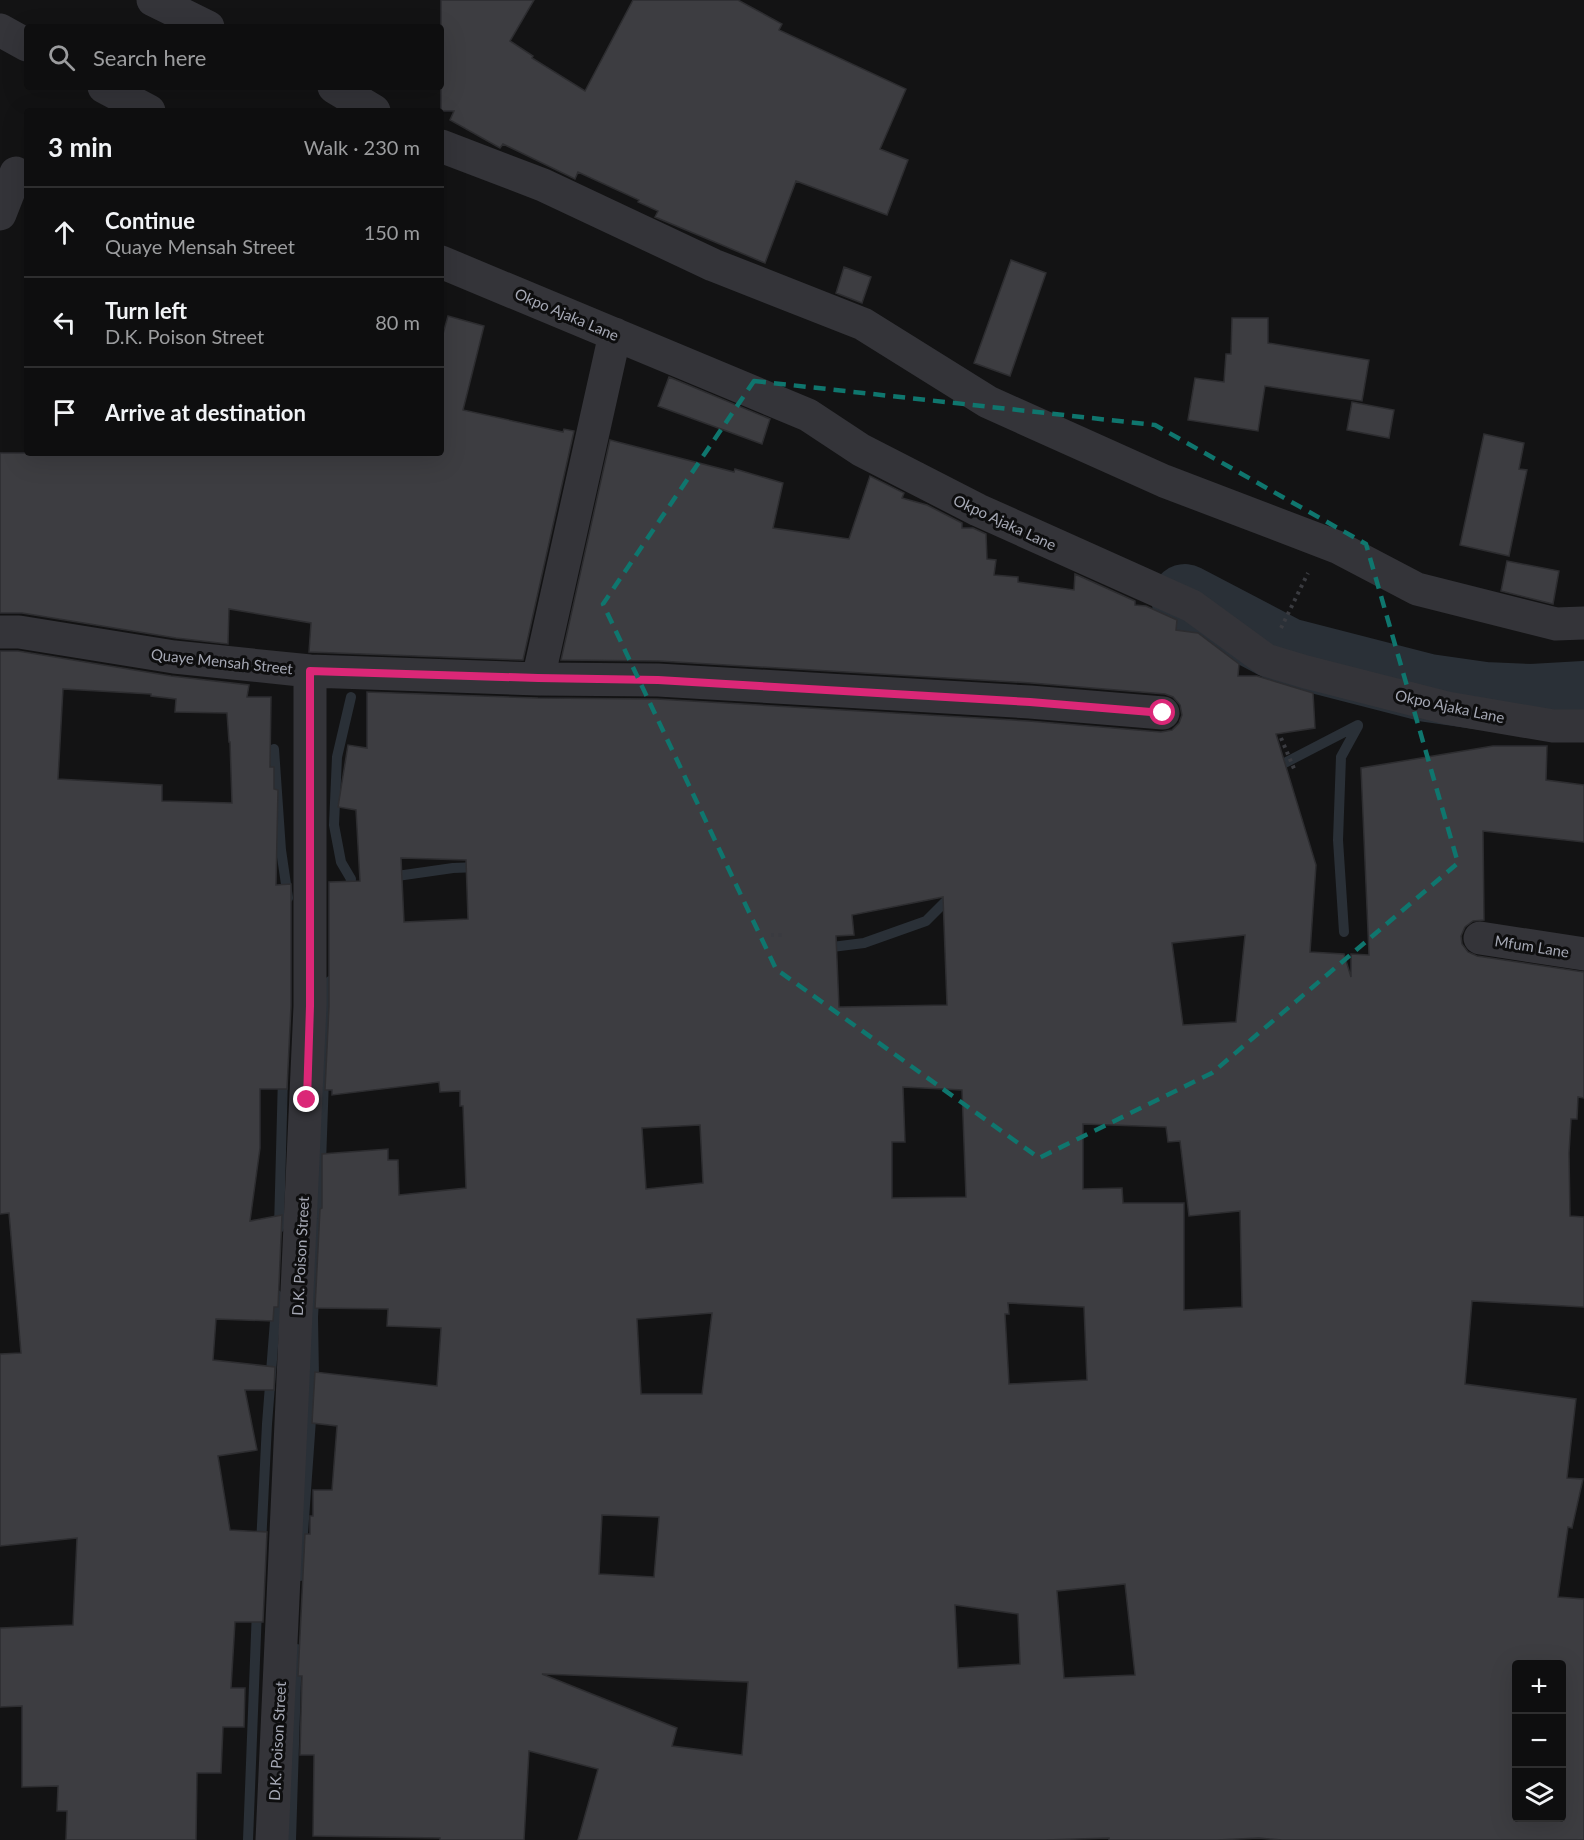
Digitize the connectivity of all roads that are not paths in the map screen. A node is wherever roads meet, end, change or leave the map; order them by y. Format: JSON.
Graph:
{"nodes":[{"id":1,"x":153,"y":0,"type":"edge"},
{"id":2,"x":202,"y":24,"type":"edge"},
{"id":3,"x":0,"y":30,"type":"edge"},
{"id":4,"x":24,"y":43,"type":"edge"},
{"id":5,"x":110,"y":90,"type":"edge"},
{"id":6,"x":339,"y":90,"type":"edge"},
{"id":7,"x":143,"y":108,"type":"edge"},
{"id":8,"x":369,"y":108,"type":"edge"},
{"id":9,"x":444,"y":147,"type":"edge"},
{"id":10,"x":14,"y":172,"type":"edge"},
{"id":11,"x":0,"y":214,"type":"edge"},
{"id":12,"x":444,"y":263,"type":"edge"},
{"id":13,"x":615,"y":334,"type":"junction"},
{"id":14,"x":1584,"y":623,"type":"edge"},
{"id":15,"x":0,"y":632,"type":"edge"},
{"id":16,"x":310,"y":671,"type":"junction"},
{"id":17,"x":538,"y":678,"type":"junction"},
{"id":18,"x":1163,"y":713,"type":"dead end"},
{"id":19,"x":1584,"y":726,"type":"edge"},
{"id":20,"x":1479,"y":938,"type":"dead end"},
{"id":21,"x":1584,"y":954,"type":"edge"},
{"id":22,"x":272,"y":1840,"type":"edge"}],
"edges":[{"from":1,"to":2,"type":"street"},
{"from":3,"to":4,"type":"street"},
{"from":5,"to":7,"type":"street"},
{"from":6,"to":8,"type":"street"},
{"from":9,"to":14,"type":"street"},
{"from":10,"to":11,"type":"street"},
{"from":12,"to":13,"type":"street","name":"Okpo Ajaka Lane"},
{"from":13,"to":17,"type":"street"},
{"from":13,"to":19,"type":"street","name":"Okpo Ajaka Lane"},
{"from":15,"to":16,"type":"street","name":"Quaye Mensah Street"},
{"from":16,"to":17,"type":"street","name":"Quaye Mensah Street"},
{"from":16,"to":22,"type":"street","name":"D.K. Poison Street"},
{"from":17,"to":18,"type":"street","name":"Quaye Mensah Street"},
{"from":20,"to":21,"type":"street","name":"Mfum Lane"}]}
